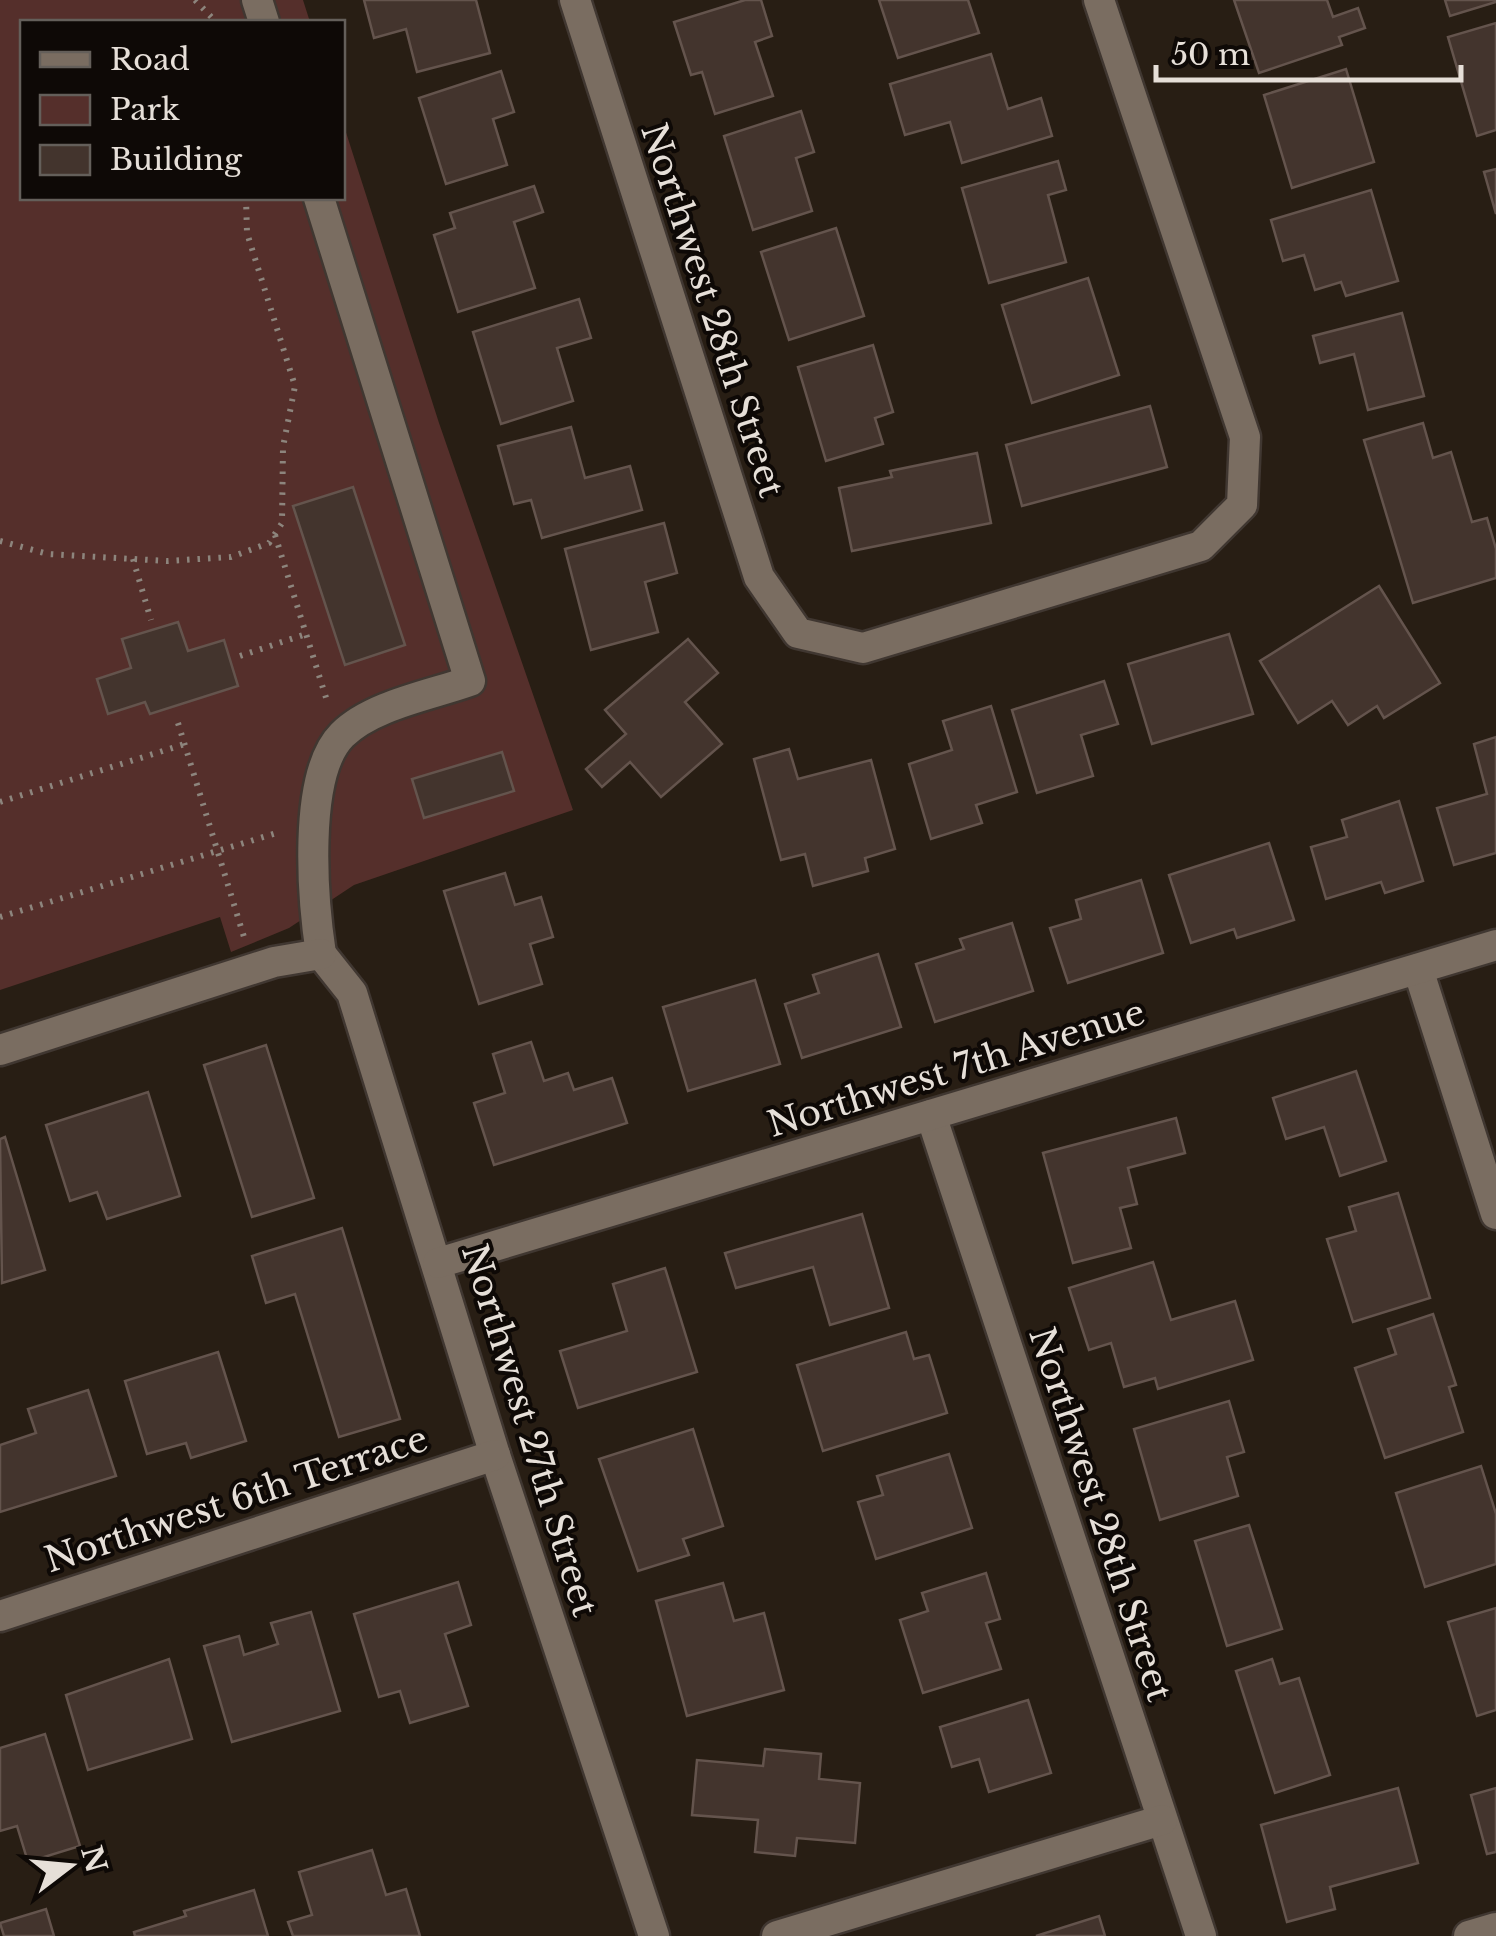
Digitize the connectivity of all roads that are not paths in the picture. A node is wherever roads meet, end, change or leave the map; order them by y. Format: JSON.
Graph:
{"nodes":[{"id":1,"x":575,"y":0,"type":"edge"},
{"id":2,"x":1099,"y":0,"type":"edge"},
{"id":3,"x":319,"y":200,"type":"edge"},
{"id":4,"x":1496,"y":945,"type":"edge"},
{"id":5,"x":321,"y":954,"type":"junction"},
{"id":6,"x":1418,"y":969,"type":"junction"},
{"id":7,"x":0,"y":1050,"type":"edge"},
{"id":8,"x":931,"y":1115,"type":"junction"},
{"id":9,"x":1496,"y":1214,"type":"edge"},
{"id":10,"x":438,"y":1263,"type":"junction"},
{"id":11,"x":495,"y":1455,"type":"junction"},
{"id":12,"x":0,"y":1616,"type":"edge"},
{"id":13,"x":1162,"y":1820,"type":"junction"},
{"id":14,"x":1496,"y":1928,"type":"edge"},
{"id":15,"x":654,"y":1936,"type":"edge"},
{"id":16,"x":777,"y":1936,"type":"edge"},
{"id":17,"x":1201,"y":1936,"type":"edge"},
{"id":18,"x":1469,"y":1936,"type":"edge"}],
"edges":[{"from":1,"to":2,"type":"street","name":"Northwest 28th Street"},
{"from":3,"to":5,"type":"street"},
{"from":4,"to":6,"type":"street","name":"Northwest 7th Avenue"},
{"from":5,"to":7,"type":"street"},
{"from":5,"to":10,"type":"street","name":"Northwest 27th Street"},
{"from":6,"to":8,"type":"street","name":"Northwest 7th Avenue"},
{"from":6,"to":9,"type":"street"},
{"from":8,"to":10,"type":"street","name":"Northwest 7th Avenue"},
{"from":8,"to":13,"type":"street","name":"Northwest 28th Street"},
{"from":10,"to":11,"type":"street","name":"Northwest 27th Street"},
{"from":11,"to":12,"type":"street","name":"Northwest 6th Terrace"},
{"from":11,"to":15,"type":"street","name":"Northwest 27th Street"},
{"from":13,"to":16,"type":"street"},
{"from":13,"to":17,"type":"street","name":"Northwest 28th Street"},
{"from":14,"to":18,"type":"street"}]}
